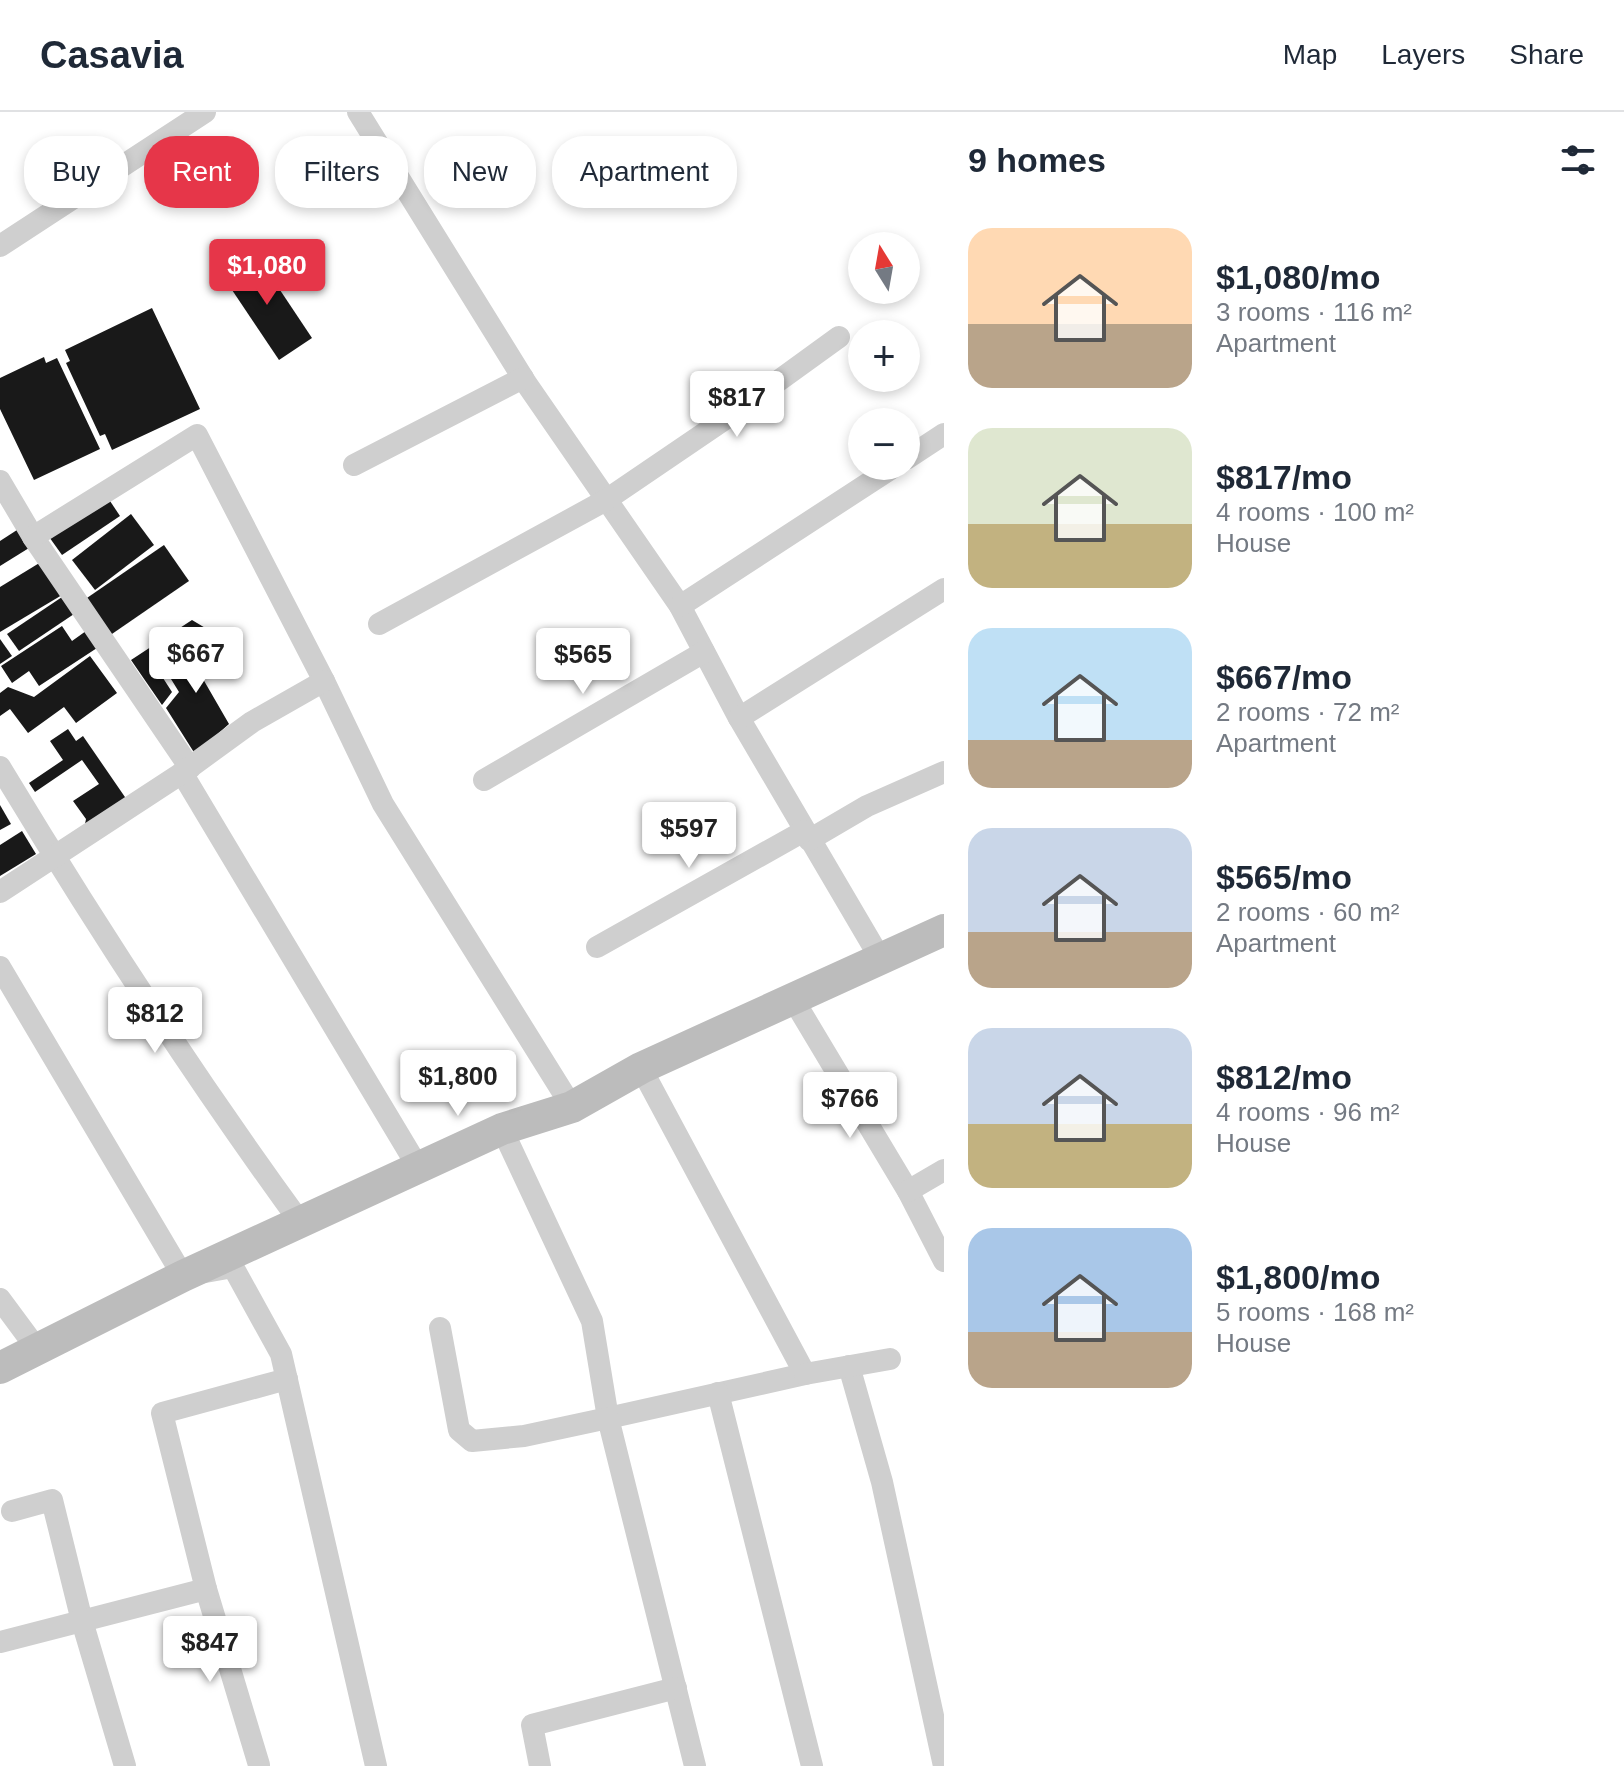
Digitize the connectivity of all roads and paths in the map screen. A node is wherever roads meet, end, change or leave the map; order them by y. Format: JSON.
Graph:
{"nodes":[{"id":1,"x":205,"y":112,"type":"edge"},
{"id":2,"x":358,"y":112,"type":"edge"},
{"id":3,"x":0,"y":246,"type":"edge"},
{"id":4,"x":839,"y":337,"type":"dead end"},
{"id":5,"x":523,"y":378,"type":"junction"},
{"id":6,"x":944,"y":434,"type":"edge"},
{"id":7,"x":920,"y":450,"type":"edge"},
{"id":8,"x":354,"y":465,"type":"dead end"},
{"id":9,"x":874,"y":480,"type":"edge"},
{"id":10,"x":0,"y":481,"type":"edge"},
{"id":11,"x":606,"y":500,"type":"junction"},
{"id":12,"x":33,"y":537,"type":"junction"},
{"id":13,"x":944,"y":589,"type":"edge"},
{"id":14,"x":680,"y":606,"type":"junction"},
{"id":15,"x":379,"y":624,"type":"dead end"},
{"id":16,"x":704,"y":652,"type":"junction"},
{"id":17,"x":324,"y":681,"type":"junction"},
{"id":18,"x":739,"y":718,"type":"junction"},
{"id":19,"x":0,"y":767,"type":"edge"},
{"id":20,"x":186,"y":771,"type":"junction"},
{"id":21,"x":944,"y":772,"type":"edge"},
{"id":22,"x":484,"y":780,"type":"dead end"},
{"id":23,"x":806,"y":836,"type":"junction"},
{"id":24,"x":54,"y":857,"type":"junction"},
{"id":25,"x":0,"y":892,"type":"edge"},
{"id":26,"x":944,"y":930,"type":"edge"},
{"id":27,"x":597,"y":947,"type":"dead end"},
{"id":28,"x":880,"y":958,"type":"junction"},
{"id":29,"x":0,"y":967,"type":"edge"},
{"id":30,"x":793,"y":999,"type":"junction"},
{"id":31,"x":641,"y":1068,"type":"junction"},
{"id":32,"x":572,"y":1107,"type":"junction"},
{"id":33,"x":502,"y":1129,"type":"junction"},
{"id":34,"x":418,"y":1167,"type":"junction"},
{"id":35,"x":944,"y":1170,"type":"edge"},
{"id":36,"x":908,"y":1191,"type":"junction"},
{"id":37,"x":300,"y":1222,"type":"junction"},
{"id":38,"x":944,"y":1261,"type":"edge"},
{"id":39,"x":183,"y":1276,"type":"junction"},
{"id":40,"x":0,"y":1299,"type":"edge"},
{"id":41,"x":440,"y":1328,"type":"dead end"},
{"id":42,"x":37,"y":1349,"type":"junction"},
{"id":43,"x":890,"y":1359,"type":"dead end"},
{"id":44,"x":849,"y":1366,"type":"junction"},
{"id":45,"x":0,"y":1368,"type":"edge"},
{"id":46,"x":805,"y":1374,"type":"junction"},
{"id":47,"x":287,"y":1379,"type":"junction"},
{"id":48,"x":718,"y":1393,"type":"junction"},
{"id":49,"x":608,"y":1418,"type":"junction"},
{"id":50,"x":12,"y":1511,"type":"dead end"},
{"id":51,"x":206,"y":1589,"type":"junction"},
{"id":52,"x":82,"y":1621,"type":"junction"},
{"id":53,"x":0,"y":1642,"type":"edge"},
{"id":54,"x":676,"y":1688,"type":"junction"},
{"id":55,"x":259,"y":1765,"type":"edge"},
{"id":56,"x":125,"y":1766,"type":"edge"},
{"id":57,"x":376,"y":1766,"type":"edge"},
{"id":58,"x":540,"y":1766,"type":"edge"},
{"id":59,"x":695,"y":1766,"type":"edge"},
{"id":60,"x":812,"y":1766,"type":"edge"},
{"id":61,"x":944,"y":1766,"type":"edge"}],
"edges":[{"from":1,"to":3,"type":"street"},
{"from":2,"to":5,"type":"street"},
{"from":4,"to":11,"type":"street"},
{"from":5,"to":8,"type":"street"},
{"from":5,"to":11,"type":"street"},
{"from":6,"to":7,"type":"street"},
{"from":9,"to":14,"type":"street"},
{"from":10,"to":12,"type":"street"},
{"from":11,"to":14,"type":"street"},
{"from":11,"to":15,"type":"street"},
{"from":12,"to":17,"type":"street"},
{"from":12,"to":20,"type":"street"},
{"from":13,"to":18,"type":"street"},
{"from":14,"to":16,"type":"street"},
{"from":16,"to":18,"type":"street"},
{"from":16,"to":22,"type":"street"},
{"from":17,"to":20,"type":"street"},
{"from":17,"to":32,"type":"street"},
{"from":18,"to":23,"type":"street"},
{"from":19,"to":24,"type":"street"},
{"from":20,"to":24,"type":"street"},
{"from":20,"to":34,"type":"street"},
{"from":21,"to":23,"type":"street"},
{"from":23,"to":27,"type":"street"},
{"from":23,"to":28,"type":"street"},
{"from":24,"to":25,"type":"street"},
{"from":24,"to":37,"type":"street"},
{"from":26,"to":28,"type":"street"},
{"from":28,"to":30,"type":"street"},
{"from":29,"to":39,"type":"street"},
{"from":30,"to":31,"type":"street"},
{"from":30,"to":36,"type":"street"},
{"from":31,"to":32,"type":"street"},
{"from":31,"to":46,"type":"street"},
{"from":32,"to":33,"type":"street"},
{"from":33,"to":34,"type":"street"},
{"from":33,"to":49,"type":"street"},
{"from":34,"to":37,"type":"street"},
{"from":35,"to":36,"type":"street"},
{"from":36,"to":38,"type":"street"},
{"from":37,"to":39,"type":"street"},
{"from":39,"to":42,"type":"street"},
{"from":39,"to":47,"type":"street"},
{"from":40,"to":42,"type":"street"},
{"from":41,"to":49,"type":"street"},
{"from":42,"to":45,"type":"street"},
{"from":43,"to":44,"type":"street"},
{"from":44,"to":46,"type":"street"},
{"from":44,"to":61,"type":"street"},
{"from":46,"to":48,"type":"street"},
{"from":47,"to":51,"type":"street"},
{"from":47,"to":57,"type":"street"},
{"from":48,"to":49,"type":"street"},
{"from":48,"to":60,"type":"street"},
{"from":49,"to":54,"type":"street"},
{"from":50,"to":52,"type":"street"},
{"from":51,"to":52,"type":"street"},
{"from":51,"to":55,"type":"street"},
{"from":52,"to":53,"type":"street"},
{"from":52,"to":56,"type":"street"},
{"from":54,"to":58,"type":"street"},
{"from":54,"to":59,"type":"street"}]}
